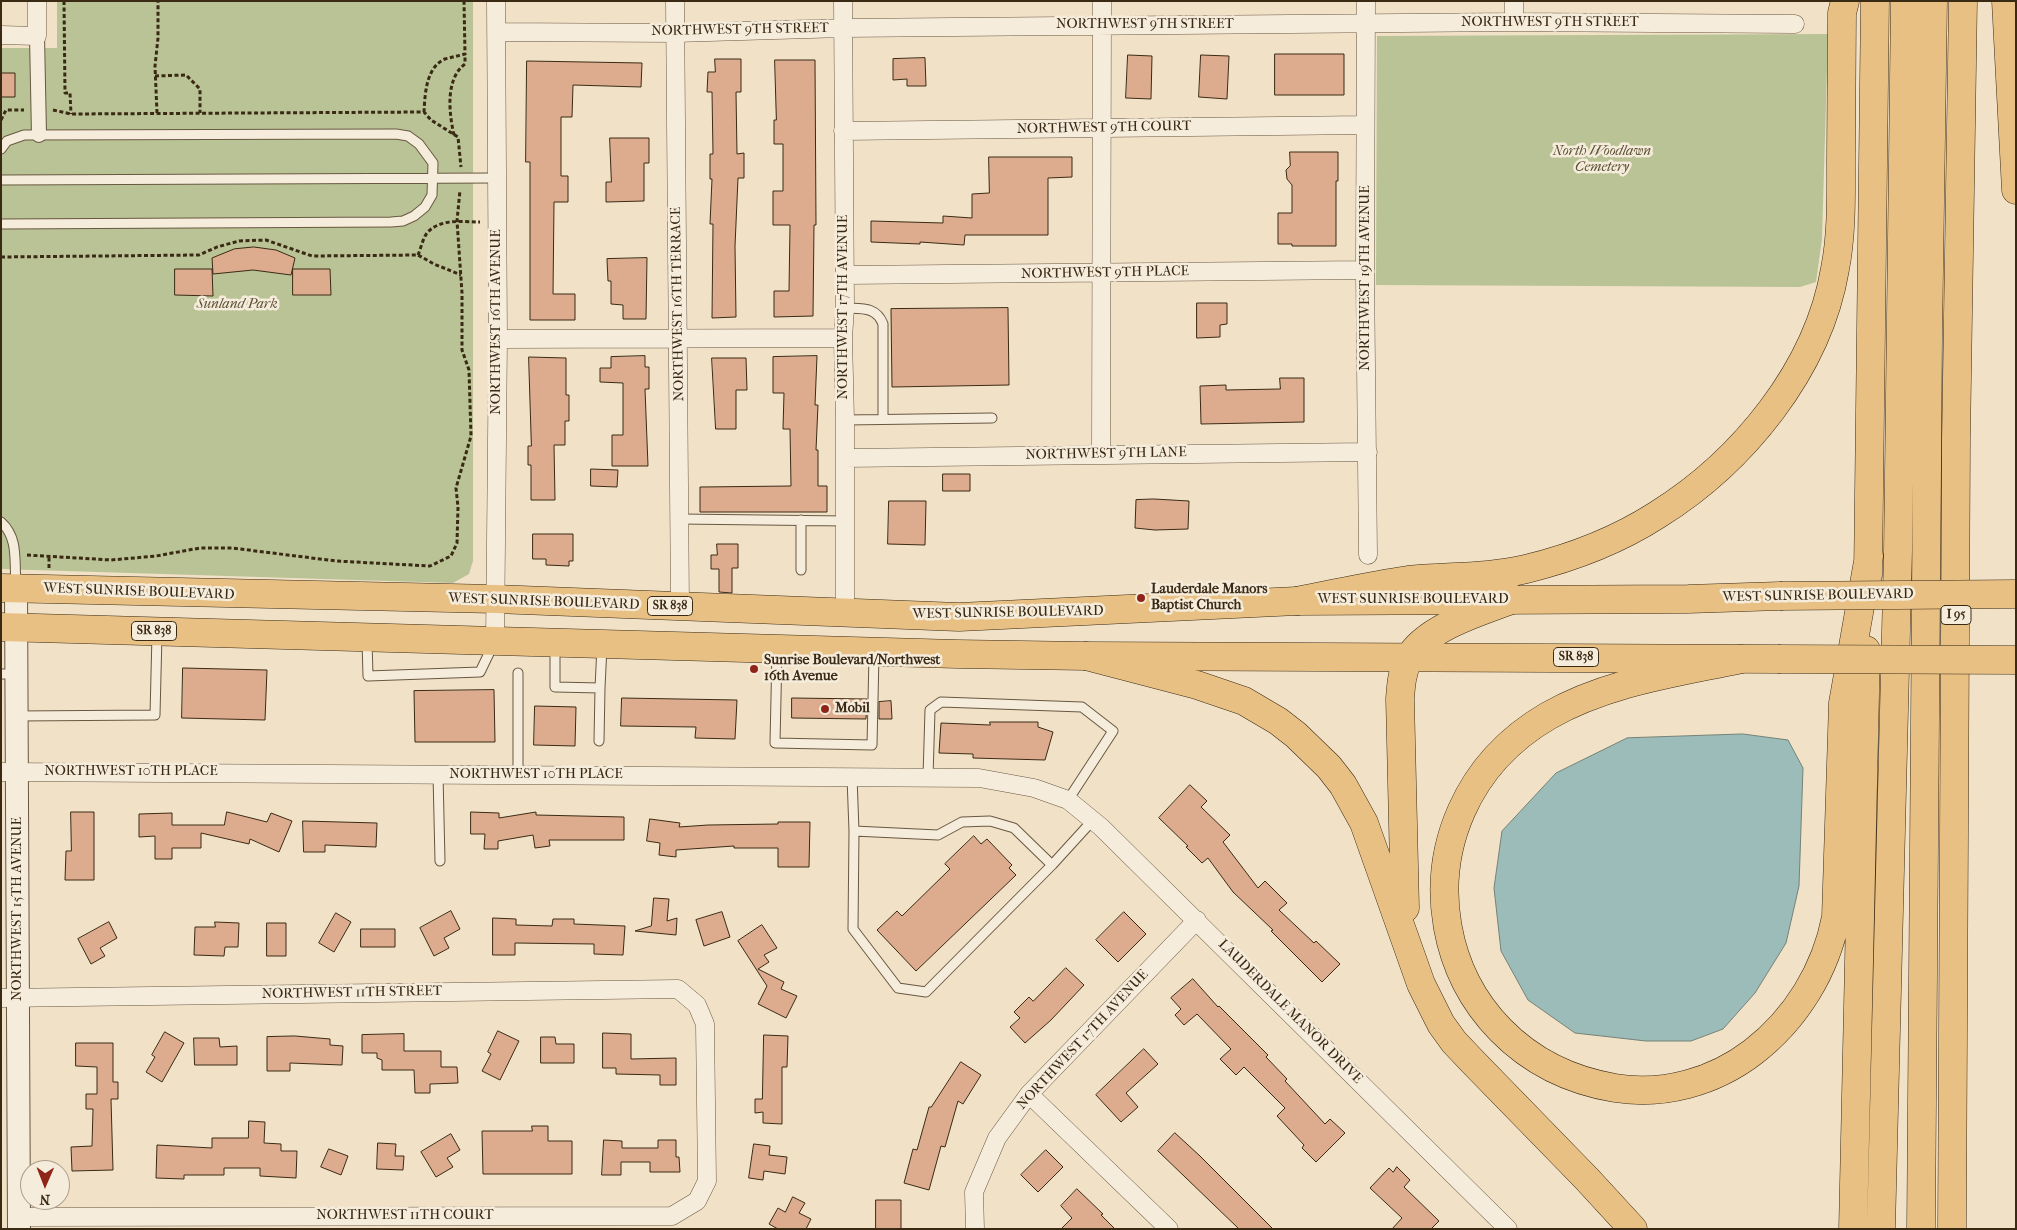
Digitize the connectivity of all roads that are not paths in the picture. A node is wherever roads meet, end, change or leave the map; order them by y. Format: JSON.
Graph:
{"nodes":[{"id":1,"x":37,"y":1,"type":"edge"},
{"id":2,"x":496,"y":1,"type":"edge"},
{"id":3,"x":675,"y":1,"type":"edge"},
{"id":4,"x":843,"y":1,"type":"edge"},
{"id":5,"x":1102,"y":1,"type":"edge"},
{"id":6,"x":1366,"y":1,"type":"edge"},
{"id":7,"x":1514,"y":1,"type":"edge"},
{"id":8,"x":1845,"y":1,"type":"edge"},
{"id":9,"x":1875,"y":1,"type":"edge"},
{"id":10,"x":1905,"y":1,"type":"edge"},
{"id":11,"x":1933,"y":1,"type":"edge"},
{"id":12,"x":1963,"y":1,"type":"edge"},
{"id":13,"x":2006,"y":1,"type":"edge"},
{"id":14,"x":1514,"y":22,"type":"junction"},
{"id":15,"x":1366,"y":24,"type":"junction"},
{"id":16,"x":1795,"y":24,"type":"dead end"},
{"id":17,"x":1102,"y":26,"type":"junction"},
{"id":18,"x":843,"y":28,"type":"junction"},
{"id":19,"x":496,"y":32,"type":"junction"},
{"id":20,"x":675,"y":32,"type":"junction"},
{"id":21,"x":1,"y":36,"type":"edge"},
{"id":22,"x":37,"y":36,"type":"junction"},
{"id":23,"x":1365,"y":125,"type":"junction"},
{"id":24,"x":1101,"y":128,"type":"junction"},
{"id":25,"x":843,"y":131,"type":"junction"},
{"id":26,"x":39,"y":134,"type":"junction"},
{"id":27,"x":1,"y":149,"type":"edge"},
{"id":28,"x":433,"y":177,"type":"junction"},
{"id":29,"x":496,"y":178,"type":"junction"},
{"id":30,"x":1,"y":180,"type":"edge"},
{"id":31,"x":2016,"y":190,"type":"edge"},
{"id":32,"x":1,"y":224,"type":"edge"},
{"id":33,"x":1365,"y":270,"type":"junction"},
{"id":34,"x":1100,"y":273,"type":"junction"},
{"id":35,"x":845,"y":275,"type":"junction"},
{"id":36,"x":846,"y":308,"type":"junction"},
{"id":37,"x":843,"y":338,"type":"junction"},
{"id":38,"x":498,"y":339,"type":"junction"},
{"id":39,"x":679,"y":339,"type":"junction"},
{"id":40,"x":992,"y":418,"type":"dead end"},
{"id":41,"x":845,"y":420,"type":"junction"},
{"id":42,"x":883,"y":420,"type":"junction"},
{"id":43,"x":1368,"y":452,"type":"junction"},
{"id":44,"x":1101,"y":454,"type":"junction"},
{"id":45,"x":845,"y":458,"type":"junction"},
{"id":46,"x":680,"y":519,"type":"junction"},
{"id":47,"x":801,"y":520,"type":"junction"},
{"id":48,"x":845,"y":521,"type":"junction"},
{"id":49,"x":1,"y":522,"type":"edge"},
{"id":50,"x":1368,"y":555,"type":"dead end"},
{"id":51,"x":1869,"y":556,"type":"junction"},
{"id":52,"x":801,"y":570,"type":"dead end"},
{"id":53,"x":9,"y":588,"type":"edge"},
{"id":54,"x":2016,"y":594,"type":"edge"},
{"id":55,"x":495,"y":599,"type":"junction"},
{"id":56,"x":1514,"y":599,"type":"junction"},
{"id":57,"x":1296,"y":600,"type":"junction"},
{"id":58,"x":680,"y":607,"type":"junction"},
{"id":59,"x":845,"y":612,"type":"junction"},
{"id":60,"x":9,"y":627,"type":"edge"},
{"id":61,"x":158,"y":632,"type":"junction"},
{"id":62,"x":367,"y":638,"type":"junction"},
{"id":63,"x":495,"y":642,"type":"junction"},
{"id":64,"x":555,"y":643,"type":"junction"},
{"id":65,"x":602,"y":644,"type":"junction"},
{"id":66,"x":777,"y":649,"type":"junction"},
{"id":67,"x":874,"y":652,"type":"junction"},
{"id":68,"x":1086,"y":656,"type":"junction"},
{"id":69,"x":1410,"y":656,"type":"junction"},
{"id":70,"x":1742,"y":659,"type":"junction"},
{"id":71,"x":2016,"y":660,"type":"edge"},
{"id":72,"x":518,"y":673,"type":"dead end"},
{"id":73,"x":9,"y":674,"type":"edge"},
{"id":74,"x":600,"y":688,"type":"junction"},
{"id":75,"x":14,"y":731,"type":"junction"},
{"id":76,"x":599,"y":741,"type":"dead end"},
{"id":77,"x":9,"y":771,"type":"edge"},
{"id":78,"x":438,"y":774,"type":"junction"},
{"id":79,"x":518,"y":775,"type":"junction"},
{"id":80,"x":852,"y":777,"type":"junction"},
{"id":81,"x":928,"y":778,"type":"junction"},
{"id":82,"x":1068,"y":800,"type":"junction"},
{"id":83,"x":1093,"y":820,"type":"junction"},
{"id":84,"x":854,"y":831,"type":"junction"},
{"id":85,"x":440,"y":861,"type":"dead end"},
{"id":86,"x":1052,"y":865,"type":"junction"},
{"id":87,"x":1197,"y":920,"type":"junction"},
{"id":88,"x":1408,"y":942,"type":"junction"},
{"id":89,"x":10,"y":998,"type":"edge"},
{"id":90,"x":1029,"y":1094,"type":"junction"},
{"id":91,"x":697,"y":1201,"type":"joint"},
{"id":92,"x":19,"y":1223,"type":"edge"},
{"id":93,"x":974,"y":1229,"type":"edge"},
{"id":94,"x":1169,"y":1229,"type":"edge"},
{"id":95,"x":1508,"y":1229,"type":"edge"},
{"id":96,"x":1633,"y":1229,"type":"edge"},
{"id":97,"x":1853,"y":1229,"type":"edge"},
{"id":98,"x":1881,"y":1229,"type":"edge"},
{"id":99,"x":1921,"y":1229,"type":"edge"},
{"id":100,"x":1952,"y":1229,"type":"edge"}],
"edges":[{"from":1,"to":22,"type":"street"},
{"from":2,"to":19,"type":"street","name":"NORTHWEST 16TH AVENUE"},
{"from":3,"to":20,"type":"street","name":"NORTHWEST 16TH TERRACE"},
{"from":4,"to":18,"type":"street","name":"NORTHWEST 17TH AVENUE"},
{"from":5,"to":17,"type":"street"},
{"from":6,"to":15,"type":"street","name":"NORTHWEST 19TH AVENUE"},
{"from":7,"to":14,"type":"street"},
{"from":8,"to":57,"type":"main road"},
{"from":9,"to":51,"type":"main road"},
{"from":10,"to":98,"type":"main road"},
{"from":11,"to":99,"type":"main road"},
{"from":12,"to":100,"type":"main road","number":"I 95"},
{"from":13,"to":31,"type":"main road"},
{"from":14,"to":15,"type":"street","name":"NORTHWEST 9TH STREET"},
{"from":14,"to":16,"type":"street","name":"NORTHWEST 9TH STREET"},
{"from":15,"to":17,"type":"street","name":"NORTHWEST 9TH STREET"},
{"from":15,"to":23,"type":"street","name":"NORTHWEST 19TH AVENUE"},
{"from":17,"to":18,"type":"street","name":"NORTHWEST 9TH STREET"},
{"from":17,"to":24,"type":"street"},
{"from":18,"to":20,"type":"street","name":"NORTHWEST 9TH STREET"},
{"from":18,"to":25,"type":"street","name":"NORTHWEST 17TH AVENUE"},
{"from":19,"to":20,"type":"street","name":"NORTHWEST 9TH STREET"},
{"from":19,"to":29,"type":"street","name":"NORTHWEST 16TH AVENUE"},
{"from":20,"to":39,"type":"street","name":"NORTHWEST 16TH TERRACE"},
{"from":21,"to":22,"type":"street"},
{"from":22,"to":26,"type":"street"},
{"from":23,"to":24,"type":"street","name":"NORTHWEST 9TH COURT"},
{"from":23,"to":33,"type":"street","name":"NORTHWEST 19TH AVENUE"},
{"from":24,"to":25,"type":"street","name":"NORTHWEST 9TH COURT"},
{"from":24,"to":34,"type":"street"},
{"from":25,"to":35,"type":"street","name":"NORTHWEST 17TH AVENUE"},
{"from":26,"to":27,"type":"lane"},
{"from":26,"to":28,"type":"lane"},
{"from":28,"to":29,"type":"lane"},
{"from":28,"to":30,"type":"lane"},
{"from":28,"to":32,"type":"lane"},
{"from":29,"to":38,"type":"street","name":"NORTHWEST 16TH AVENUE"},
{"from":33,"to":34,"type":"street","name":"NORTHWEST 9TH PLACE"},
{"from":33,"to":43,"type":"street","name":"NORTHWEST 19TH AVENUE"},
{"from":34,"to":35,"type":"street","name":"NORTHWEST 9TH PLACE"},
{"from":34,"to":44,"type":"street"},
{"from":35,"to":36,"type":"street","name":"NORTHWEST 17TH AVENUE"},
{"from":36,"to":37,"type":"street","name":"NORTHWEST 17TH AVENUE"},
{"from":36,"to":42,"type":"lane"},
{"from":37,"to":39,"type":"street"},
{"from":37,"to":41,"type":"street","name":"NORTHWEST 17TH AVENUE"},
{"from":38,"to":39,"type":"street"},
{"from":38,"to":55,"type":"street","name":"NORTHWEST 16TH AVENUE"},
{"from":39,"to":46,"type":"street","name":"NORTHWEST 16TH TERRACE"},
{"from":40,"to":42,"type":"lane"},
{"from":41,"to":42,"type":"lane"},
{"from":41,"to":45,"type":"street","name":"NORTHWEST 17TH AVENUE"},
{"from":43,"to":44,"type":"street","name":"NORTHWEST 9TH LANE"},
{"from":43,"to":50,"type":"street","name":"NORTHWEST 19TH AVENUE"},
{"from":44,"to":45,"type":"street","name":"NORTHWEST 9TH LANE"},
{"from":45,"to":48,"type":"street","name":"NORTHWEST 17TH AVENUE"},
{"from":46,"to":47,"type":"lane"},
{"from":46,"to":58,"type":"street","name":"NORTHWEST 16TH TERRACE"},
{"from":47,"to":48,"type":"lane"},
{"from":47,"to":52,"type":"lane"},
{"from":48,"to":59,"type":"street","name":"NORTHWEST 17TH AVENUE"},
{"from":49,"to":53,"type":"lane"},
{"from":51,"to":70,"type":"main road"},
{"from":51,"to":97,"type":"main road"},
{"from":53,"to":55,"type":"main road","name":"WEST SUNRISE BOULEVARD","number":"SR 838"},
{"from":53,"to":60,"type":"street","name":"NORTHWEST 15TH AVENUE"},
{"from":54,"to":56,"type":"main road","name":"WEST SUNRISE BOULEVARD","number":"SR 838","bridge":true},
{"from":55,"to":58,"type":"main road","name":"WEST SUNRISE BOULEVARD","number":"SR 838"},
{"from":55,"to":63,"type":"street","name":"NORTHWEST 16TH AVENUE"},
{"from":56,"to":57,"type":"main road","name":"WEST SUNRISE BOULEVARD","number":"SR 838"},
{"from":56,"to":69,"type":"main road"},
{"from":57,"to":59,"type":"main road","name":"WEST SUNRISE BOULEVARD","number":"SR 838"},
{"from":58,"to":59,"type":"main road","name":"WEST SUNRISE BOULEVARD","number":"SR 838"},
{"from":60,"to":61,"type":"main road","number":"SR 838"},
{"from":60,"to":73,"type":"street","name":"NORTHWEST 15TH AVENUE"},
{"from":61,"to":62,"type":"main road","number":"SR 838"},
{"from":61,"to":75,"type":"lane"},
{"from":62,"to":63,"type":"main road","number":"SR 838"},
{"from":62,"to":63,"type":"lane"},
{"from":63,"to":64,"type":"main road","number":"SR 838"},
{"from":64,"to":65,"type":"main road","number":"SR 838"},
{"from":64,"to":74,"type":"lane"},
{"from":65,"to":66,"type":"main road","number":"SR 838"},
{"from":65,"to":74,"type":"lane"},
{"from":66,"to":67,"type":"main road","number":"SR 838"},
{"from":66,"to":67,"type":"lane"},
{"from":67,"to":68,"type":"main road","number":"SR 838"},
{"from":68,"to":69,"type":"main road","number":"SR 838"},
{"from":68,"to":88,"type":"main road"},
{"from":69,"to":70,"type":"main road","number":"SR 838"},
{"from":69,"to":88,"type":"main road"},
{"from":70,"to":71,"type":"main road","number":"SR 838","bridge":true},
{"from":72,"to":79,"type":"lane"},
{"from":73,"to":75,"type":"street","name":"NORTHWEST 15TH AVENUE"},
{"from":74,"to":76,"type":"lane"},
{"from":75,"to":77,"type":"street","name":"NORTHWEST 15TH AVENUE"},
{"from":77,"to":78,"type":"street","name":"NORTHWEST 10TH PLACE"},
{"from":77,"to":89,"type":"street","name":"NORTHWEST 15TH AVENUE"},
{"from":78,"to":79,"type":"street","name":"NORTHWEST 10TH PLACE"},
{"from":78,"to":85,"type":"lane"},
{"from":79,"to":80,"type":"street","name":"NORTHWEST 10TH PLACE"},
{"from":80,"to":81,"type":"street","name":"NORTHWEST 10TH PLACE"},
{"from":80,"to":84,"type":"lane"},
{"from":81,"to":82,"type":"street","name":"NORTHWEST 10TH PLACE"},
{"from":81,"to":82,"type":"lane"},
{"from":82,"to":83,"type":"street","name":"LAUDERDALE MANOR DRIVE"},
{"from":83,"to":86,"type":"lane"},
{"from":83,"to":87,"type":"street","name":"LAUDERDALE MANOR DRIVE"},
{"from":84,"to":86,"type":"lane"},
{"from":84,"to":86,"type":"lane"},
{"from":87,"to":90,"type":"street","name":"NORTHWEST 17TH AVENUE"},
{"from":87,"to":95,"type":"street","name":"LAUDERDALE MANOR DRIVE"},
{"from":88,"to":96,"type":"main road"},
{"from":89,"to":91,"type":"street","name":"NORTHWEST 11TH STREET"},
{"from":89,"to":92,"type":"street","name":"NORTHWEST 15TH AVENUE"},
{"from":90,"to":93,"type":"street","name":"NORTHWEST 17TH AVENUE"},
{"from":90,"to":94,"type":"street"},
{"from":91,"to":92,"type":"street","name":"NORTHWEST 11TH COURT"}]}
